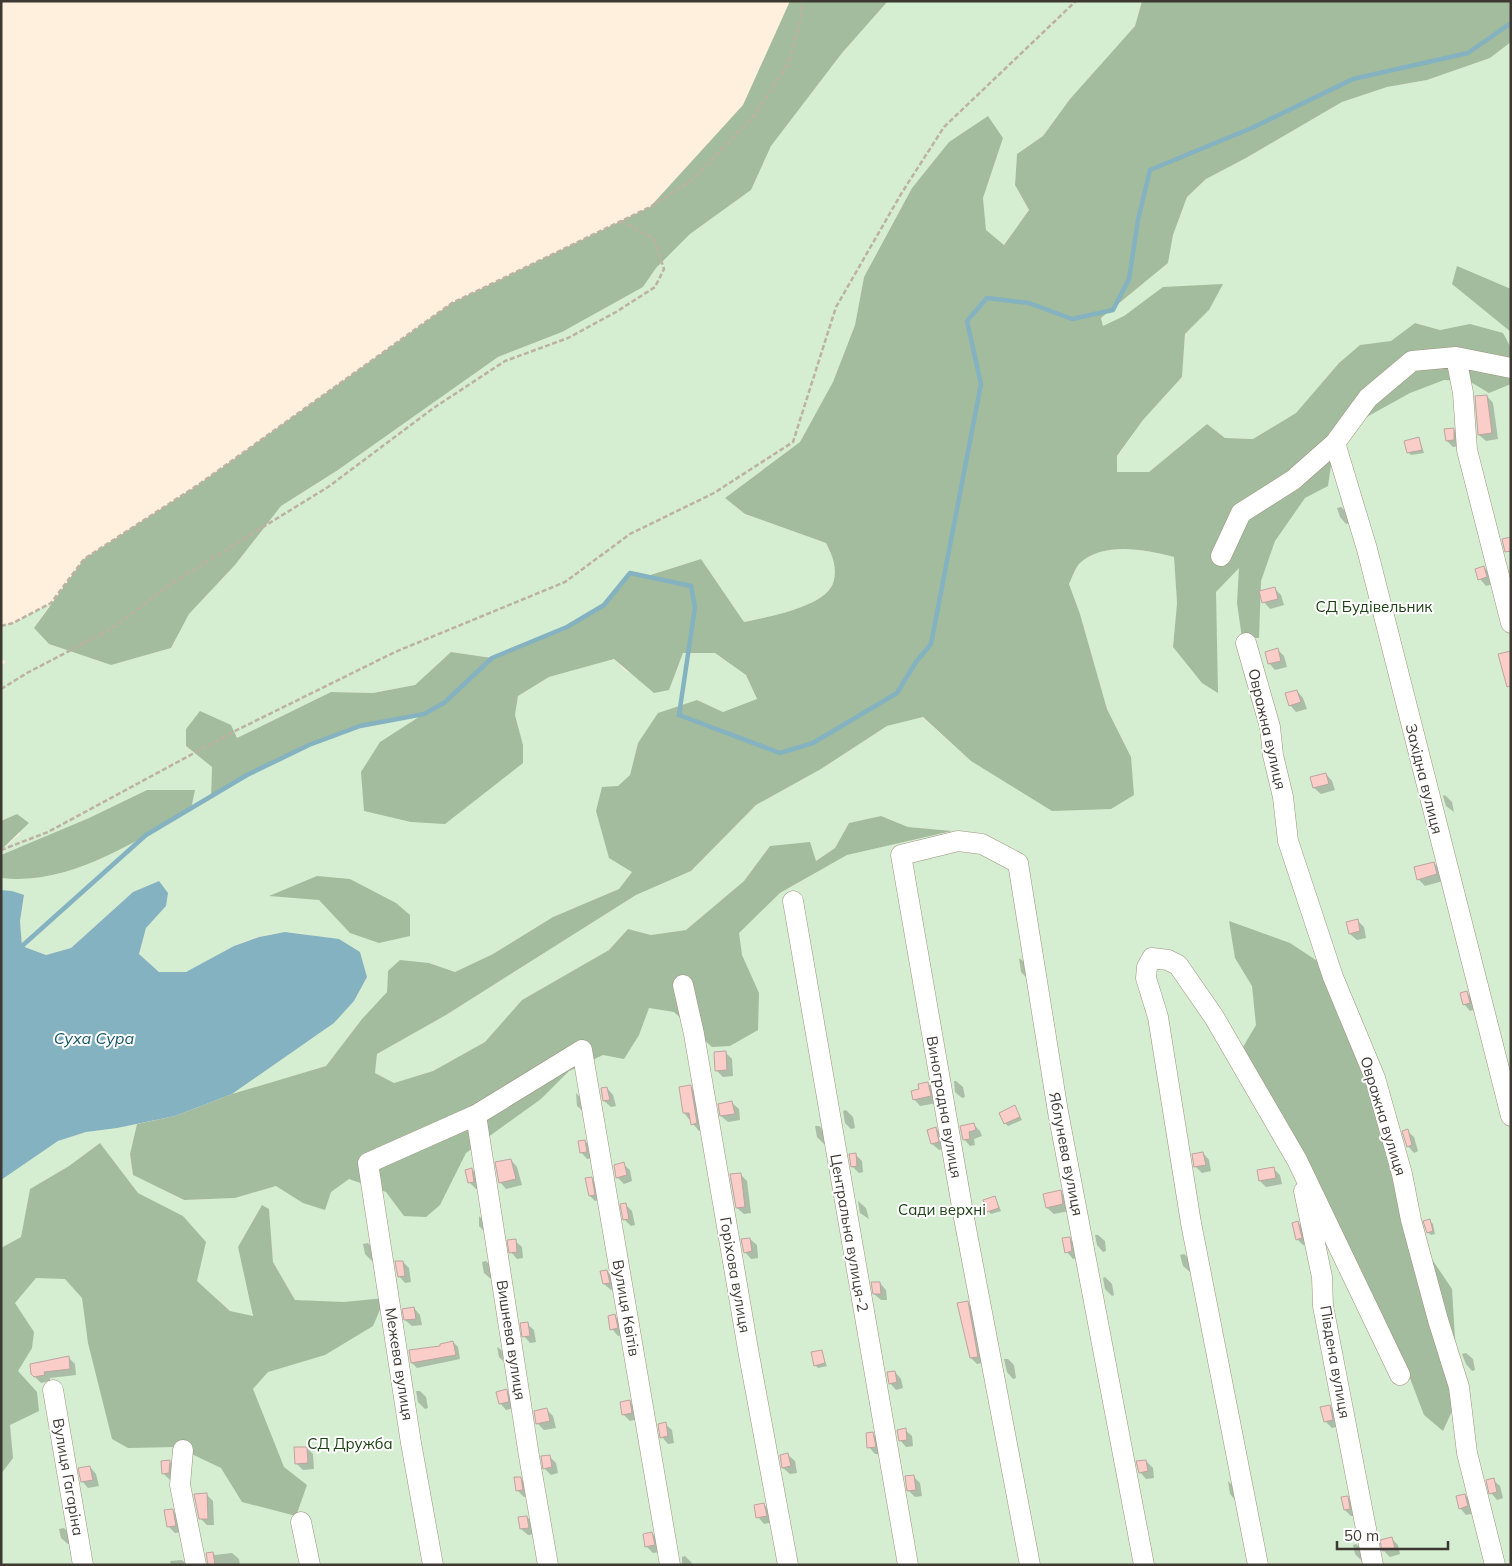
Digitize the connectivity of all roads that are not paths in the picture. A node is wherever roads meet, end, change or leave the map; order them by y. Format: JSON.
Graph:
{"nodes":[{"id":1,"x":1456,"y":356,"type":"junction"},
{"id":2,"x":1511,"y":368,"type":"edge"},
{"id":3,"x":1335,"y":444,"type":"junction"},
{"id":4,"x":1221,"y":556,"type":"dead end"},
{"id":5,"x":1511,"y":622,"type":"edge"},
{"id":6,"x":1246,"y":643,"type":"dead end"},
{"id":7,"x":901,"y":855,"type":"joint"},
{"id":8,"x":793,"y":901,"type":"dead end"},
{"id":9,"x":683,"y":985,"type":"dead end"},
{"id":10,"x":476,"y":1115,"type":"junction"},
{"id":11,"x":1511,"y":1116,"type":"edge"},
{"id":12,"x":1297,"y":1160,"type":"junction"},
{"id":13,"x":1400,"y":1375,"type":"dead end"},
{"id":14,"x":53,"y":1390,"type":"dead end"},
{"id":15,"x":183,"y":1450,"type":"dead end"},
{"id":16,"x":301,"y":1522,"type":"dead end"},
{"id":17,"x":83,"y":1565,"type":"edge"},
{"id":18,"x":196,"y":1565,"type":"edge"},
{"id":19,"x":310,"y":1565,"type":"edge"},
{"id":20,"x":433,"y":1565,"type":"edge"},
{"id":21,"x":548,"y":1565,"type":"edge"},
{"id":22,"x":670,"y":1565,"type":"edge"},
{"id":23,"x":788,"y":1565,"type":"edge"},
{"id":24,"x":908,"y":1565,"type":"edge"},
{"id":25,"x":1030,"y":1565,"type":"edge"},
{"id":26,"x":1144,"y":1565,"type":"edge"},
{"id":27,"x":1258,"y":1565,"type":"edge"},
{"id":28,"x":1373,"y":1565,"type":"edge"},
{"id":29,"x":1495,"y":1565,"type":"edge"}],
"edges":[{"from":1,"to":2,"type":"lane"},
{"from":1,"to":3,"type":"lane"},
{"from":1,"to":5,"type":"lane"},
{"from":3,"to":4,"type":"lane"},
{"from":3,"to":11,"type":"lane","name":"Західна вулиця"},
{"from":6,"to":29,"type":"lane","name":"Овражна вулиця"},
{"from":7,"to":25,"type":"lane","name":"Виноградна вулиця"},
{"from":7,"to":26,"type":"lane","name":"Яблунева вулиця"},
{"from":8,"to":24,"type":"lane","name":"Центральна вулиця-2"},
{"from":9,"to":23,"type":"lane","name":"Горіхова вулиця"},
{"from":10,"to":20,"type":"lane","name":"Межева вулиця"},
{"from":10,"to":21,"type":"lane","name":"Вишнева вулиця"},
{"from":10,"to":22,"type":"lane","name":"Вулиця Квітів"},
{"from":12,"to":13,"type":"lane"},
{"from":12,"to":27,"type":"lane"},
{"from":12,"to":28,"type":"lane","name":"Південа вулиця"},
{"from":14,"to":17,"type":"lane","name":"Вулиця Гагаріна"},
{"from":15,"to":18,"type":"lane"},
{"from":16,"to":19,"type":"lane"}]}
